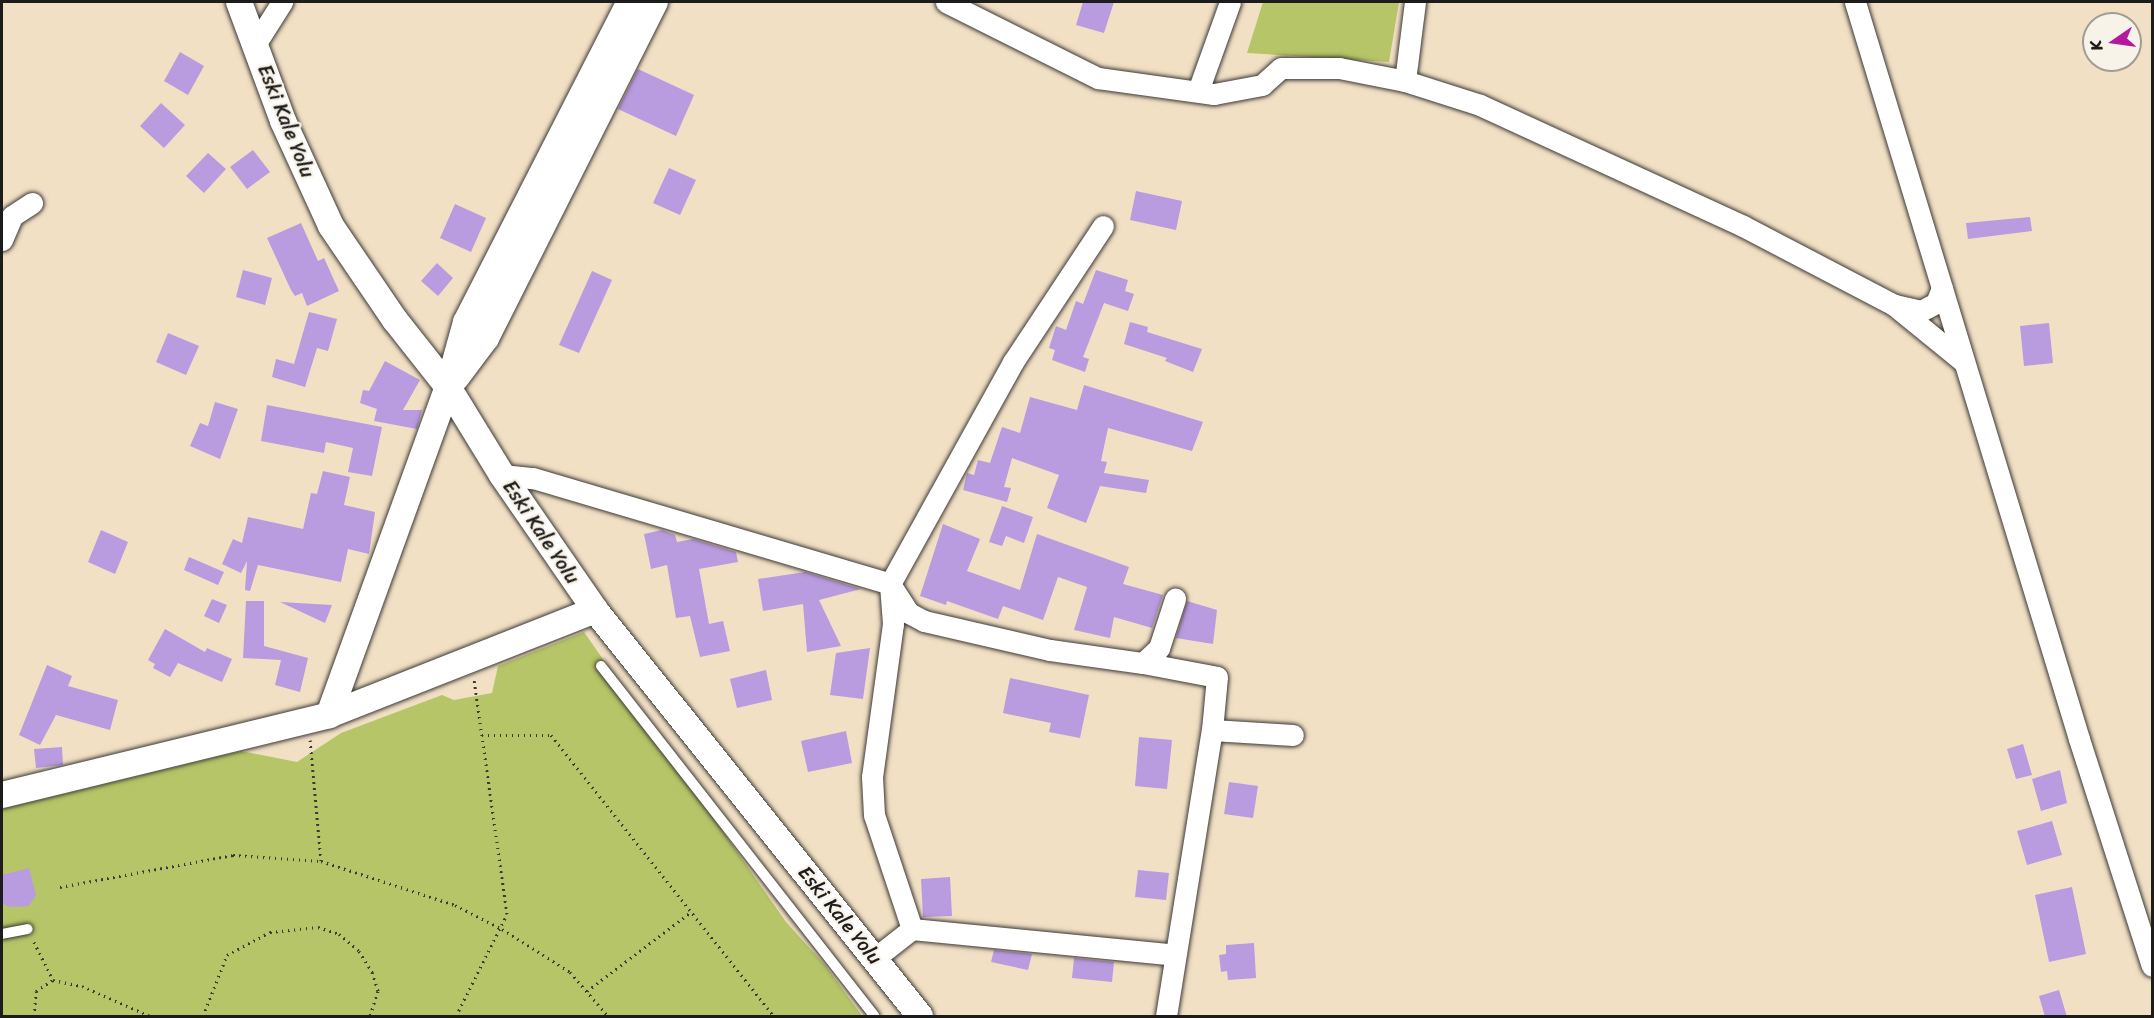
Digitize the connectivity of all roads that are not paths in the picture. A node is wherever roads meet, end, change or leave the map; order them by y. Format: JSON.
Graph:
{"nodes":[{"id":1,"x":239,"y":2,"type":"edge"},
{"id":2,"x":282,"y":2,"type":"edge"},
{"id":3,"x":630,"y":2,"type":"edge"},
{"id":4,"x":655,"y":2,"type":"edge"},
{"id":5,"x":946,"y":2,"type":"edge"},
{"id":6,"x":1230,"y":2,"type":"edge"},
{"id":7,"x":1415,"y":2,"type":"edge"},
{"id":8,"x":1855,"y":2,"type":"edge"},
{"id":9,"x":256,"y":43,"type":"junction"},
{"id":10,"x":1406,"y":81,"type":"junction"},
{"id":11,"x":1198,"y":91,"type":"junction"},
{"id":12,"x":32,"y":203,"type":"dead end"},
{"id":13,"x":1103,"y":226,"type":"dead end"},
{"id":14,"x":2,"y":240,"type":"edge"},
{"id":15,"x":1942,"y":288,"type":"junction"},
{"id":16,"x":1894,"y":305,"type":"junction"},
{"id":17,"x":1964,"y":362,"type":"junction"},
{"id":18,"x":448,"y":387,"type":"junction"},
{"id":19,"x":502,"y":475,"type":"junction"},
{"id":20,"x":890,"y":584,"type":"junction"},
{"id":21,"x":1175,"y":599,"type":"dead end"},
{"id":22,"x":595,"y":610,"type":"junction"},
{"id":23,"x":1143,"y":663,"type":"junction"},
{"id":24,"x":601,"y":666,"type":"dead end"},
{"id":25,"x":318,"y":718,"type":"junction"},
{"id":26,"x":1212,"y":730,"type":"junction"},
{"id":27,"x":1293,"y":735,"type":"dead end"},
{"id":28,"x":2,"y":795,"type":"edge"},
{"id":29,"x":912,"y":928,"type":"junction"},
{"id":30,"x":28,"y":929,"type":"road end"},
{"id":31,"x":2,"y":934,"type":"edge"},
{"id":32,"x":1175,"y":955,"type":"junction"},
{"id":33,"x":875,"y":958,"type":"junction"},
{"id":34,"x":2152,"y":966,"type":"edge"},
{"id":35,"x":874,"y":1017,"type":"edge"},
{"id":36,"x":920,"y":1017,"type":"edge"},
{"id":37,"x":1166,"y":1017,"type":"edge"}],
"edges":[{"from":1,"to":9,"type":"street","name":"Eski Kale Yolu"},
{"from":2,"to":9,"type":"street"},
{"from":3,"to":18,"type":"street"},
{"from":4,"to":18,"type":"street"},
{"from":5,"to":11,"type":"street"},
{"from":6,"to":11,"type":"street"},
{"from":7,"to":10,"type":"street"},
{"from":8,"to":15,"type":"street"},
{"from":9,"to":18,"type":"street","name":"Eski Kale Yolu"},
{"from":10,"to":11,"type":"street"},
{"from":10,"to":16,"type":"street"},
{"from":12,"to":14,"type":"street"},
{"from":13,"to":20,"type":"street"},
{"from":15,"to":16,"type":"street"},
{"from":15,"to":17,"type":"street"},
{"from":16,"to":17,"type":"street"},
{"from":17,"to":34,"type":"street"},
{"from":18,"to":19,"type":"street","name":"Eski Kale Yolu"},
{"from":18,"to":25,"type":"street"},
{"from":19,"to":20,"type":"street"},
{"from":19,"to":22,"type":"street","name":"Eski Kale Yolu"},
{"from":20,"to":23,"type":"street"},
{"from":20,"to":29,"type":"street"},
{"from":21,"to":23,"type":"street"},
{"from":22,"to":25,"type":"street"},
{"from":22,"to":33,"type":"street","name":"Eski Kale Yolu"},
{"from":23,"to":26,"type":"street"},
{"from":24,"to":35,"type":"lane"},
{"from":25,"to":28,"type":"street"},
{"from":26,"to":27,"type":"street"},
{"from":26,"to":32,"type":"street"},
{"from":29,"to":32,"type":"street"},
{"from":29,"to":33,"type":"street"},
{"from":30,"to":31,"type":"lane"},
{"from":32,"to":37,"type":"street"},
{"from":33,"to":36,"type":"street","name":"Eski Kale Yolu"}]}
